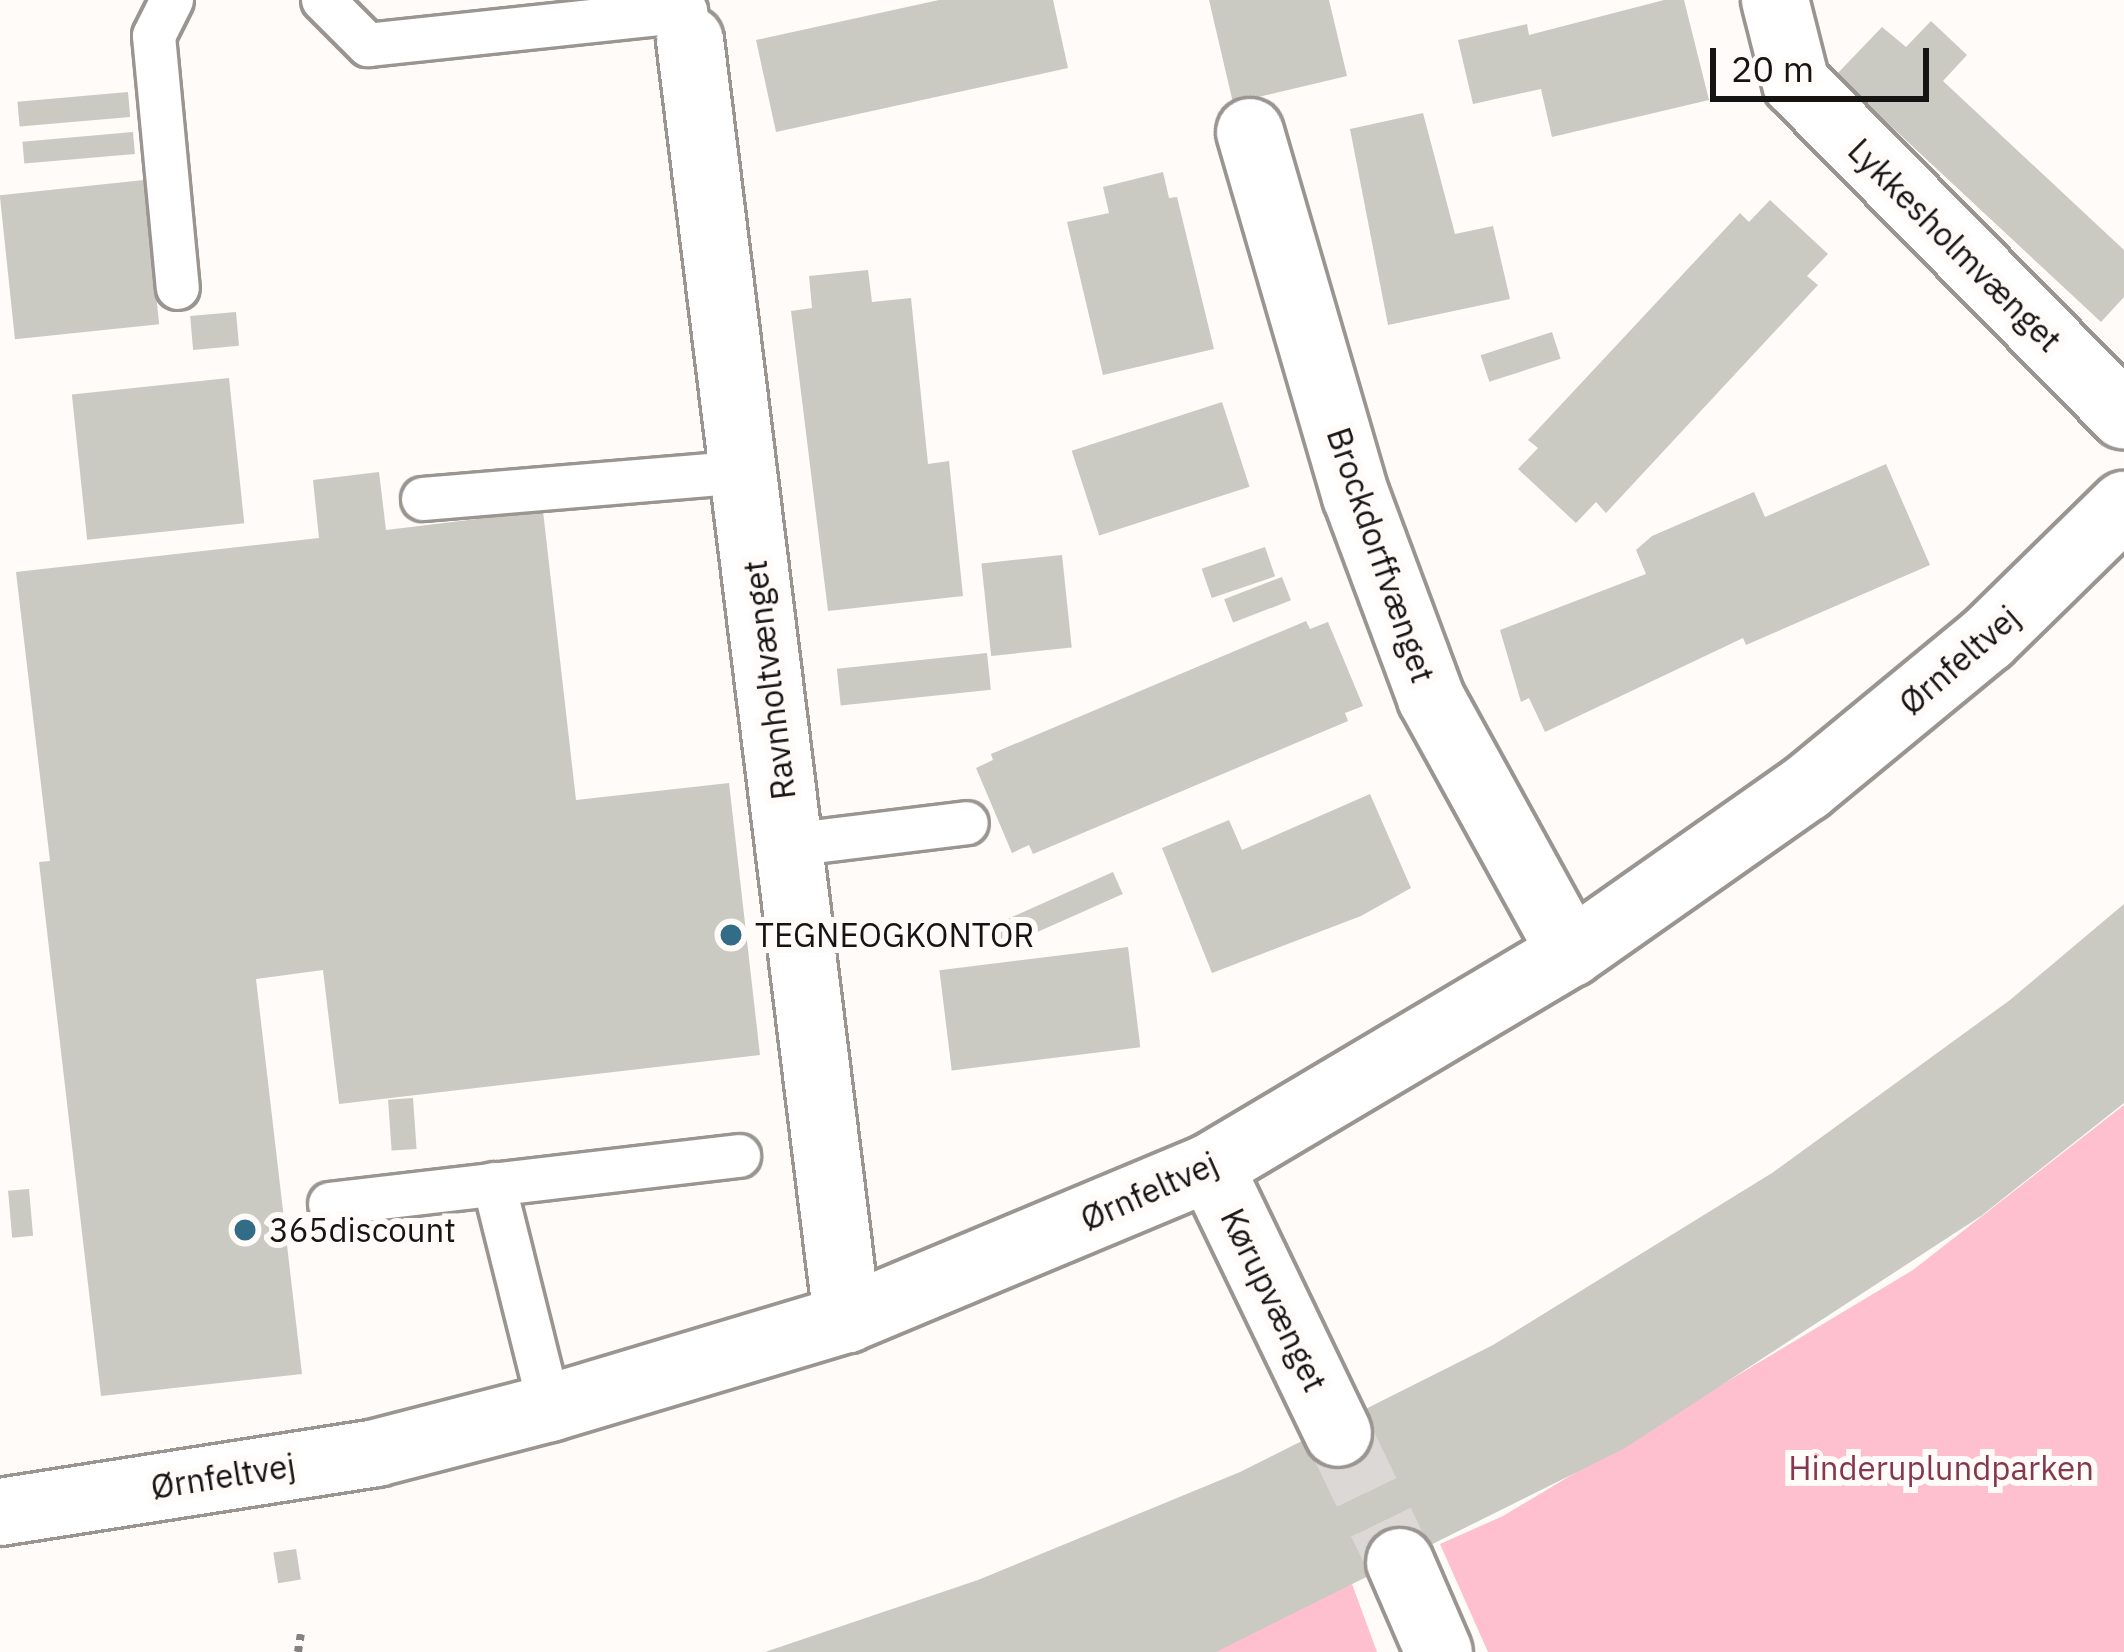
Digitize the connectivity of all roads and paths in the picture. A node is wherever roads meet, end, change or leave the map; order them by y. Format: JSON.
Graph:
{"nodes":[{"id":1,"x":172,"y":0,"type":"edge"},
{"id":2,"x":323,"y":0,"type":"edge"},
{"id":3,"x":1775,"y":0,"type":"edge"},
{"id":4,"x":687,"y":17,"type":"edge"},
{"id":5,"x":1250,"y":132,"type":"dead end"},
{"id":6,"x":178,"y":288,"type":"dead end"},
{"id":7,"x":2124,"y":416,"type":"edge"},
{"id":8,"x":743,"y":472,"type":"junction"},
{"id":9,"x":423,"y":499,"type":"dead end"},
{"id":10,"x":2124,"y":505,"type":"edge"},
{"id":11,"x":967,"y":824,"type":"dead end"},
{"id":12,"x":789,"y":845,"type":"junction"},
{"id":13,"x":1571,"y":953,"type":"junction"},
{"id":14,"x":739,"y":1156,"type":"dead end"},
{"id":15,"x":1210,"y":1167,"type":"junction"},
{"id":16,"x":494,"y":1184,"type":"junction"},
{"id":17,"x":330,"y":1204,"type":"dead end"},
{"id":18,"x":847,"y":1319,"type":"junction"},
{"id":19,"x":550,"y":1408,"type":"junction"},
{"id":20,"x":1338,"y":1433,"type":"tunnel mouth"},
{"id":21,"x":0,"y":1512,"type":"edge"},
{"id":22,"x":1400,"y":1562,"type":"tunnel mouth"},
{"id":23,"x":301,"y":1634,"type":"dead end"},
{"id":24,"x":298,"y":1652,"type":"edge"},
{"id":25,"x":1438,"y":1652,"type":"edge"}],
"edges":[{"from":1,"to":6,"type":"lane"},
{"from":2,"to":4,"type":"lane"},
{"from":3,"to":7,"type":"street","name":"Lykkesholmvænget"},
{"from":4,"to":8,"type":"street","name":"Ravnholtvænget"},
{"from":5,"to":13,"type":"street","name":"Brockdorffvænget"},
{"from":8,"to":9,"type":"lane"},
{"from":8,"to":12,"type":"street","name":"Ravnholtvænget"},
{"from":10,"to":13,"type":"street","name":"Ørnfeltvej"},
{"from":11,"to":12,"type":"lane"},
{"from":12,"to":18,"type":"street","name":"Ravnholtvænget"},
{"from":13,"to":15,"type":"street","name":"Ørnfeltvej"},
{"from":14,"to":16,"type":"lane"},
{"from":15,"to":18,"type":"street","name":"Ørnfeltvej"},
{"from":15,"to":20,"type":"street","name":"Kørupvænget"},
{"from":16,"to":17,"type":"lane"},
{"from":16,"to":19,"type":"lane"},
{"from":18,"to":19,"type":"street","name":"Ørnfeltvej"},
{"from":19,"to":21,"type":"street","name":"Ørnfeltvej"},
{"from":22,"to":25,"type":"street"},
{"from":23,"to":24,"type":"path"}]}
